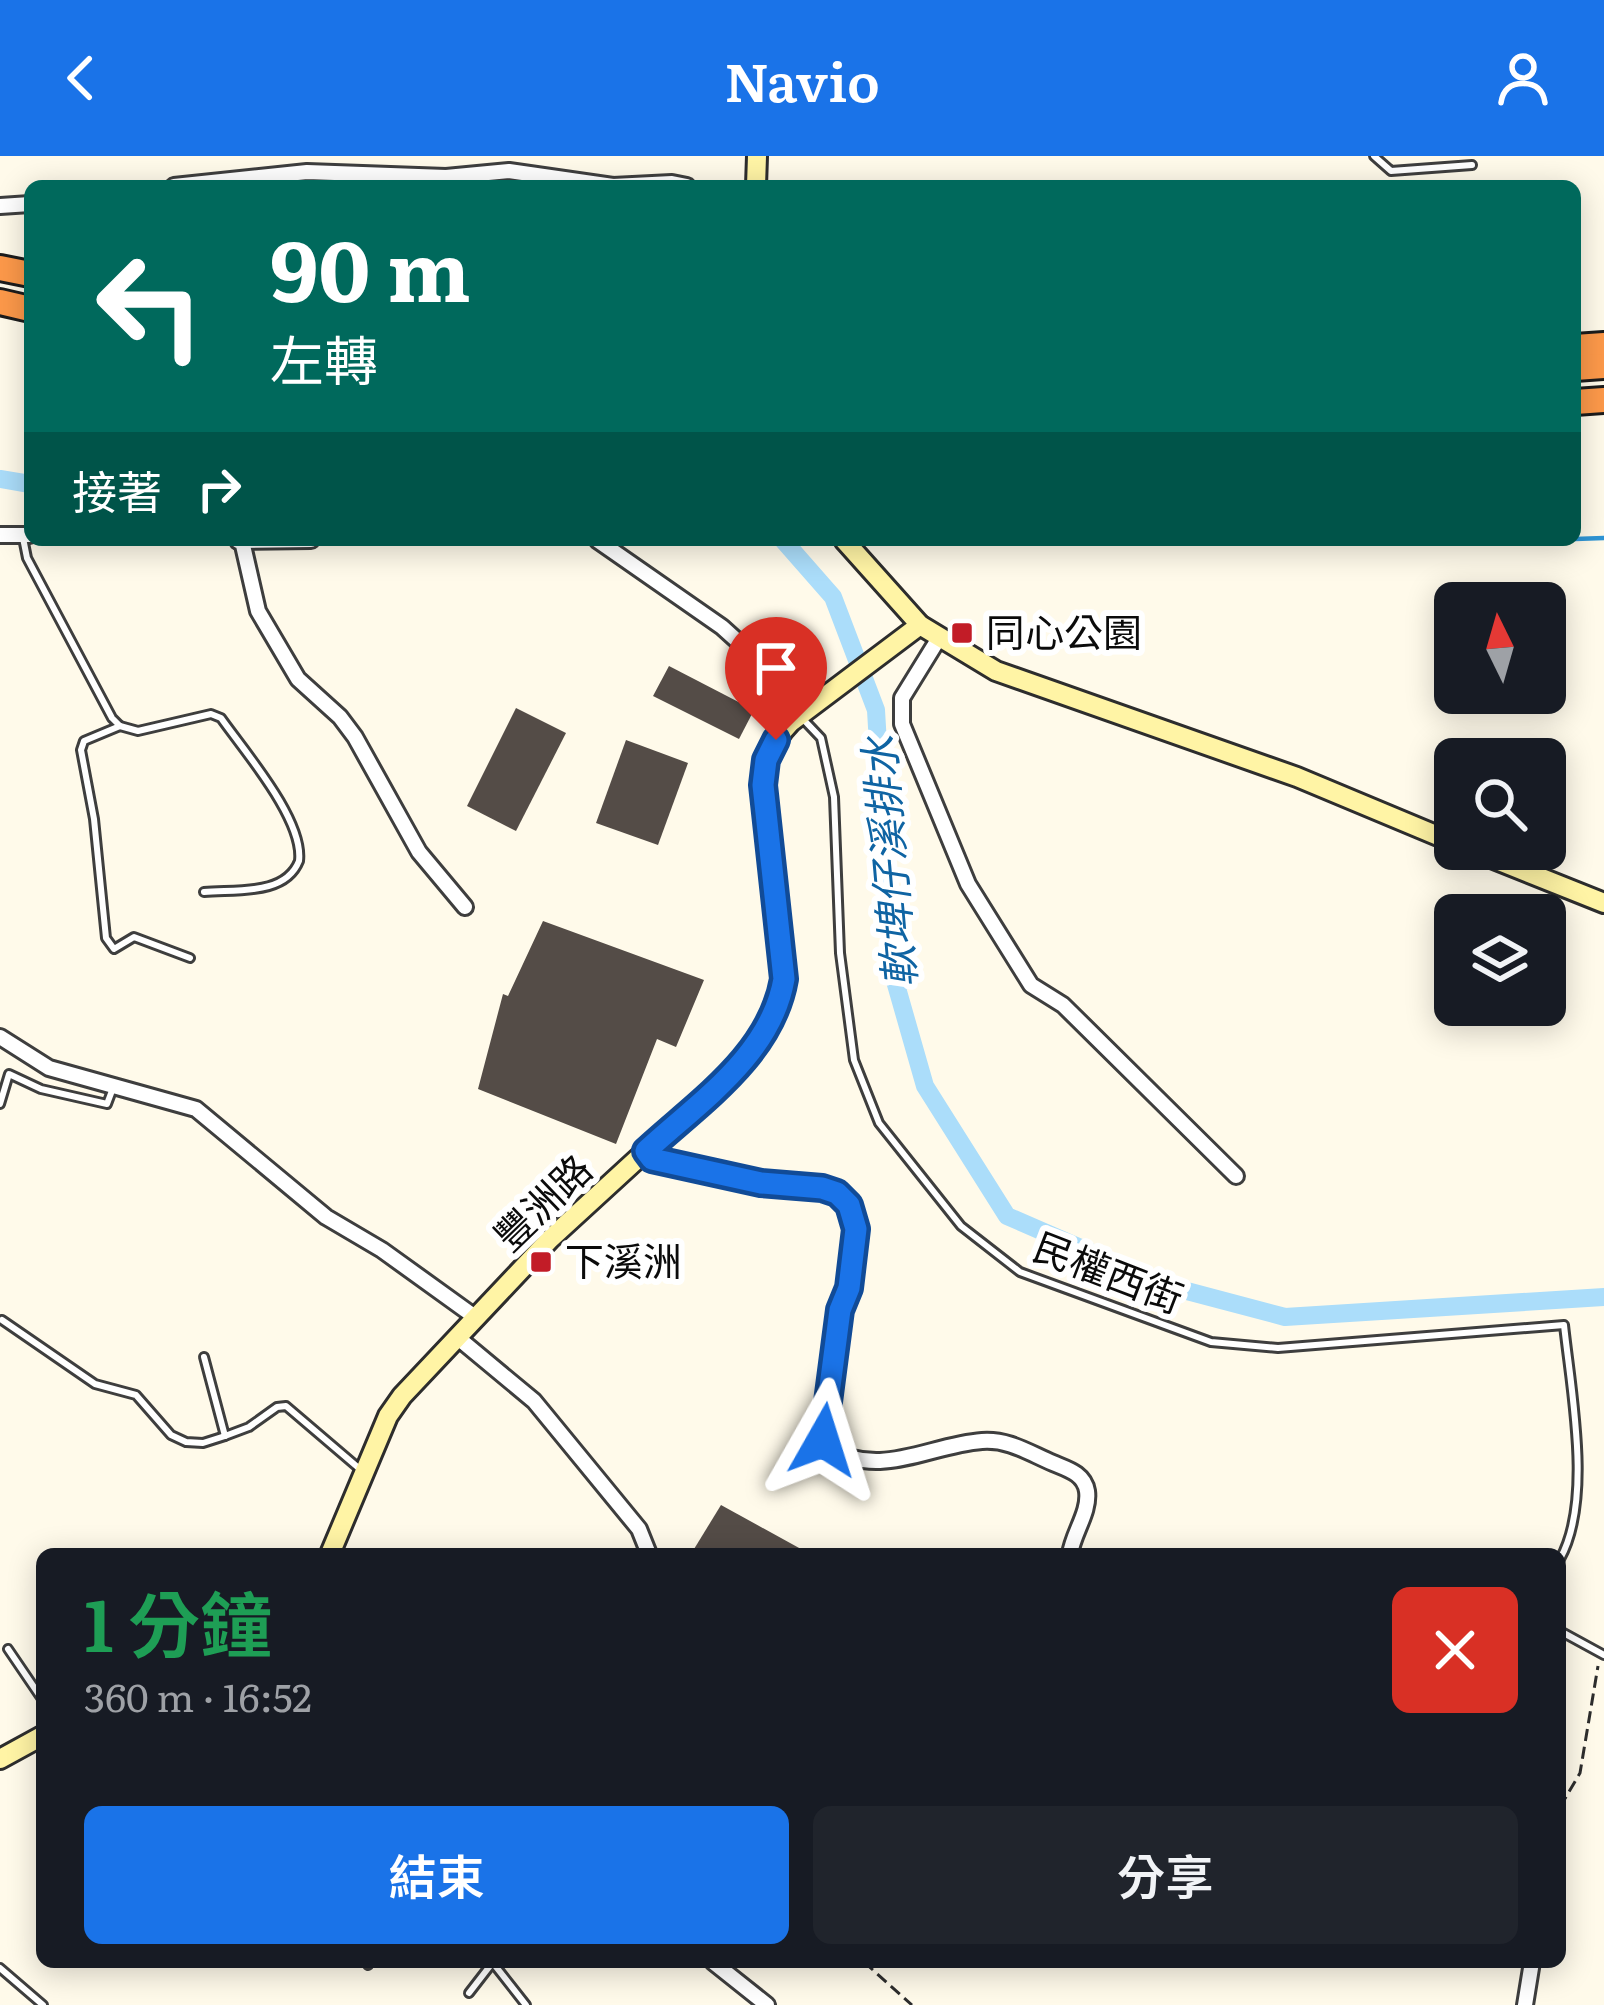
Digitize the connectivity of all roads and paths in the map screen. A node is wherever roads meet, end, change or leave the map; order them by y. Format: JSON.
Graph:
{"nodes":[{"id":1,"x":1374,"y":156,"type":"edge"},
{"id":2,"x":1472,"y":165,"type":"dead end"},
{"id":3,"x":231,"y":180,"type":"edge"},
{"id":4,"x":571,"y":180,"type":"edge"},
{"id":5,"x":26,"y":546,"type":"edge"},
{"id":6,"x":239,"y":546,"type":"edge"},
{"id":7,"x":606,"y":546,"type":"edge"},
{"id":8,"x":849,"y":546,"type":"edge"},
{"id":9,"x":920,"y":625,"type":"junction"},
{"id":10,"x":939,"y":638,"type":"junction"},
{"id":11,"x":805,"y":711,"type":"junction"},
{"id":12,"x":120,"y":726,"type":"junction"},
{"id":13,"x":1434,"y":834,"type":"edge"},
{"id":14,"x":1522,"y":870,"type":"edge"},
{"id":15,"x":203,"y":892,"type":"dead end"},
{"id":16,"x":1604,"y":903,"type":"edge"},
{"id":17,"x":465,"y":907,"type":"dead end"},
{"id":18,"x":190,"y":958,"type":"dead end"},
{"id":19,"x":0,"y":1036,"type":"edge"},
{"id":20,"x":114,"y":1084,"type":"junction"},
{"id":21,"x":0,"y":1104,"type":"edge"},
{"id":22,"x":646,"y":1151,"type":"junction"},
{"id":23,"x":1236,"y":1176,"type":"dead end"},
{"id":24,"x":475,"y":1317,"type":"junction"},
{"id":25,"x":2,"y":1320,"type":"edge"},
{"id":26,"x":457,"y":1337,"type":"junction"},
{"id":27,"x":204,"y":1357,"type":"dead end"},
{"id":28,"x":225,"y":1436,"type":"junction"},
{"id":29,"x":364,"y":1472,"type":"junction"},
{"id":30,"x":332,"y":1548,"type":"edge"},
{"id":31,"x":647,"y":1548,"type":"edge"},
{"id":32,"x":1072,"y":1548,"type":"edge"},
{"id":33,"x":1566,"y":1549,"type":"edge"},
{"id":34,"x":1566,"y":1634,"type":"edge"},
{"id":35,"x":8,"y":1649,"type":"dead end"},
{"id":36,"x":1602,"y":1655,"type":"edge"},
{"id":37,"x":36,"y":1690,"type":"edge"},
{"id":38,"x":36,"y":1739,"type":"edge"},
{"id":39,"x":0,"y":1759,"type":"edge"},
{"id":40,"x":1566,"y":1797,"type":"edge"},
{"id":41,"x":0,"y":1967,"type":"edge"},
{"id":42,"x":488,"y":1968,"type":"edge"},
{"id":43,"x":498,"y":1968,"type":"edge"},
{"id":44,"x":720,"y":1968,"type":"edge"},
{"id":45,"x":872,"y":1968,"type":"edge"},
{"id":46,"x":1531,"y":1968,"type":"edge"},
{"id":47,"x":469,"y":1993,"type":"dead end"},
{"id":48,"x":43,"y":2005,"type":"edge"},
{"id":49,"x":526,"y":2005,"type":"edge"},
{"id":50,"x":766,"y":2005,"type":"edge"},
{"id":51,"x":912,"y":2005,"type":"edge"},
{"id":52,"x":1525,"y":2005,"type":"edge"}],
"edges":[{"from":1,"to":2,"type":"lane"},
{"from":3,"to":4,"type":"street"},
{"from":5,"to":12,"type":"lane"},
{"from":6,"to":17,"type":"street"},
{"from":7,"to":11,"type":"street"},
{"from":8,"to":9,"type":"street"},
{"from":9,"to":10,"type":"street"},
{"from":9,"to":11,"type":"street"},
{"from":10,"to":13,"type":"street"},
{"from":10,"to":23,"type":"street"},
{"from":11,"to":22,"type":"street","name":"豐洲路"},
{"from":11,"to":33,"type":"lane","name":"民權西街"},
{"from":12,"to":15,"type":"lane"},
{"from":12,"to":18,"type":"lane"},
{"from":14,"to":16,"type":"street"},
{"from":19,"to":20,"type":"street"},
{"from":20,"to":21,"type":"lane"},
{"from":20,"to":24,"type":"street"},
{"from":22,"to":24,"type":"street","name":"豐洲路"},
{"from":22,"to":32,"type":"street"},
{"from":24,"to":26,"type":"street","name":"豐洲路"},
{"from":25,"to":28,"type":"lane"},
{"from":26,"to":29,"type":"street","name":"豐洲路"},
{"from":26,"to":31,"type":"street"},
{"from":27,"to":28,"type":"lane"},
{"from":28,"to":29,"type":"lane"},
{"from":29,"to":30,"type":"street","name":"豐洲路"},
{"from":34,"to":36,"type":"lane"},
{"from":35,"to":37,"type":"lane"},
{"from":36,"to":40,"type":"path"},
{"from":38,"to":39,"type":"street"},
{"from":41,"to":48,"type":"lane"},
{"from":42,"to":47,"type":"lane"},
{"from":43,"to":49,"type":"lane"},
{"from":44,"to":50,"type":"street"},
{"from":45,"to":51,"type":"path"},
{"from":46,"to":52,"type":"street"}]}
